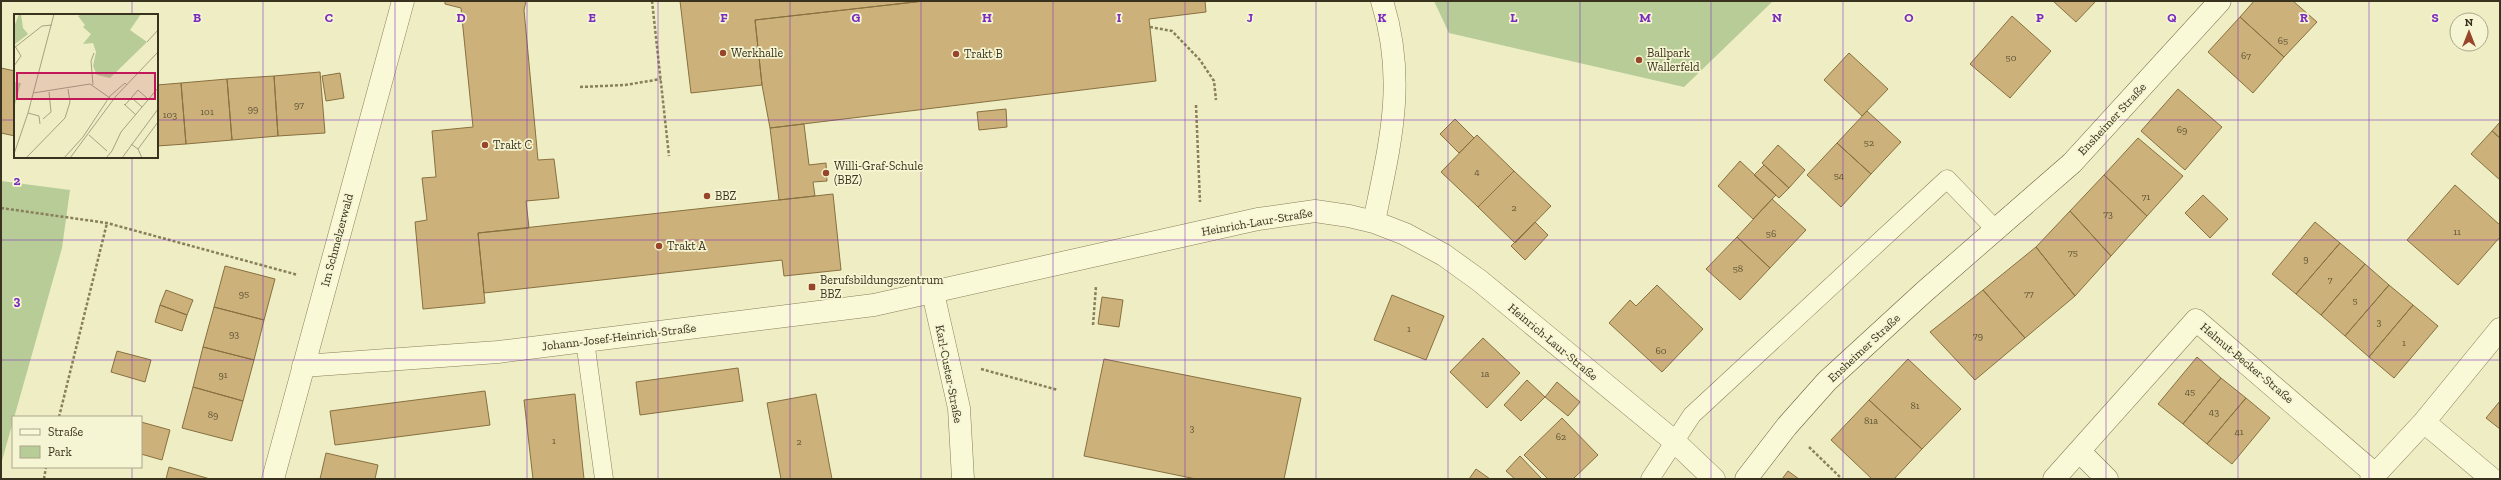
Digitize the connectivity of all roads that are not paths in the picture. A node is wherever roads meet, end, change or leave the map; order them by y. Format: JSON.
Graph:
{"nodes":[{"id":1,"x":403,"y":1,"type":"edge"},
{"id":2,"x":1382,"y":1,"type":"edge"},
{"id":3,"x":2220,"y":1,"type":"edge"},
{"id":4,"x":1374,"y":222,"type":"junction"},
{"id":5,"x":1996,"y":230,"type":"junction"},
{"id":6,"x":933,"y":293,"type":"junction"},
{"id":7,"x":2500,"y":330,"type":"edge"},
{"id":8,"x":585,"y":341,"type":"junction"},
{"id":9,"x":303,"y":366,"type":"junction"},
{"id":10,"x":2424,"y":422,"type":"junction"},
{"id":11,"x":1674,"y":441,"type":"junction"},
{"id":12,"x":2080,"y":452,"type":"junction"},
{"id":13,"x":2373,"y":476,"type":"edge"},
{"id":14,"x":273,"y":479,"type":"edge"},
{"id":15,"x":604,"y":479,"type":"edge"},
{"id":16,"x":963,"y":479,"type":"edge"},
{"id":17,"x":1650,"y":479,"type":"edge"},
{"id":18,"x":1714,"y":479,"type":"edge"},
{"id":19,"x":1746,"y":479,"type":"edge"},
{"id":20,"x":2054,"y":479,"type":"edge"},
{"id":21,"x":2107,"y":479,"type":"edge"},
{"id":22,"x":2492,"y":479,"type":"edge"}],
"edges":[{"from":1,"to":9,"type":"street","name":"Im Schmelzerwald"},
{"from":2,"to":4,"type":"street"},
{"from":3,"to":5,"type":"street","name":"Ensheimer Straße"},
{"from":4,"to":6,"type":"street","name":"Heinrich-Laur-Straße"},
{"from":4,"to":11,"type":"street","name":"Heinrich-Laur-Straße"},
{"from":5,"to":11,"type":"lane"},
{"from":5,"to":19,"type":"street","name":"Ensheimer Straße"},
{"from":6,"to":8,"type":"street","name":"Johann-Josef-Heinrich-Straße"},
{"from":6,"to":16,"type":"street","name":"Karl-Custer-Straße"},
{"from":7,"to":10,"type":"street","name":"Helmut-Becker-Straße"},
{"from":8,"to":9,"type":"street","name":"Johann-Josef-Heinrich-Straße"},
{"from":8,"to":15,"type":"lane"},
{"from":9,"to":14,"type":"street","name":"Im Schmelzerwald"},
{"from":10,"to":13,"type":"street","name":"Helmut-Becker-Straße"},
{"from":10,"to":22,"type":"street"},
{"from":11,"to":17,"type":"lane"},
{"from":11,"to":18,"type":"street","name":"Heinrich-Laur-Straße"},
{"from":12,"to":13,"type":"street","name":"Helmut-Becker-Straße"},
{"from":12,"to":20,"type":"street","name":"Helmut-Becker-Straße"},
{"from":12,"to":21,"type":"street"}]}
